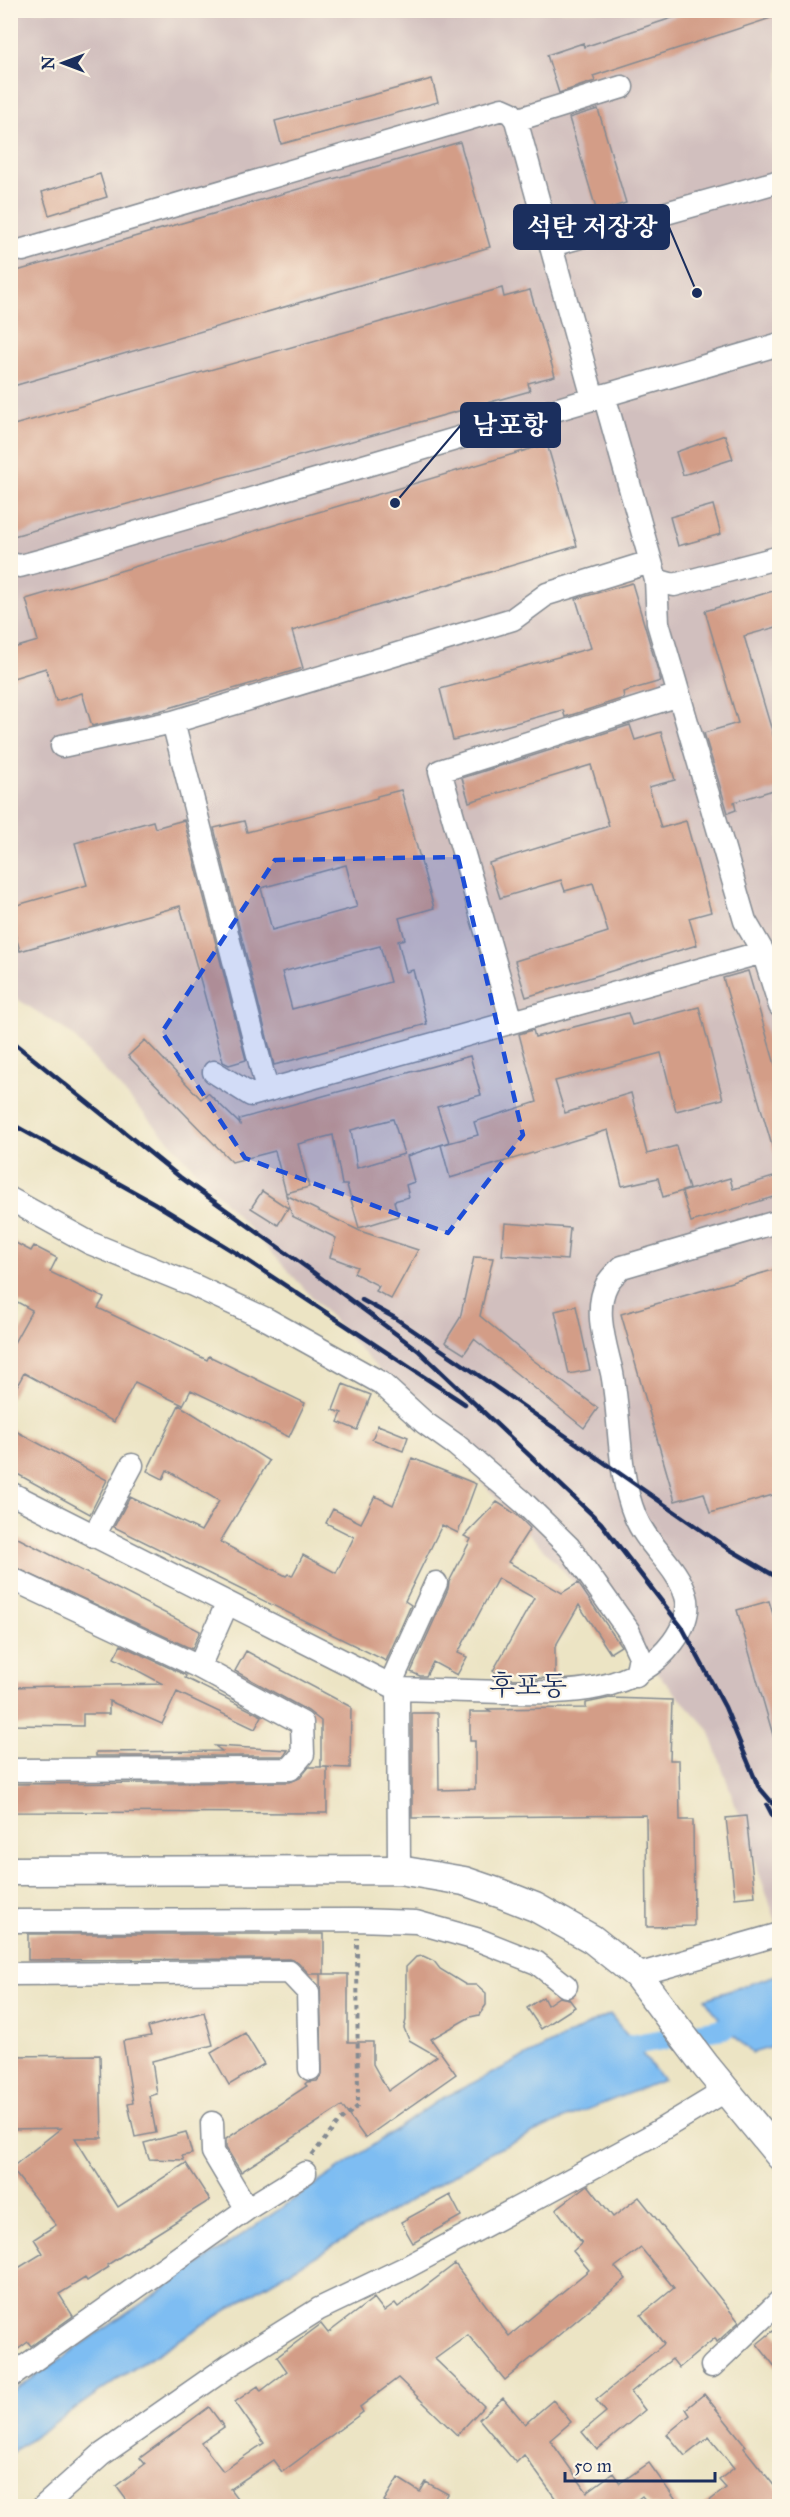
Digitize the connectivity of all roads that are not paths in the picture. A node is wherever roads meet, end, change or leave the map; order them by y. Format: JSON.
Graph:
{"nodes":[{"id":1,"x":622,"y":87,"type":"dead end"},
{"id":2,"x":516,"y":120,"type":"junction"},
{"id":3,"x":780,"y":181,"type":"edge"},
{"id":4,"x":552,"y":245,"type":"junction"},
{"id":5,"x":23,"y":250,"type":"dead end"},
{"id":6,"x":780,"y":344,"type":"edge"},
{"id":7,"x":599,"y":397,"type":"junction"},
{"id":8,"x":780,"y":556,"type":"edge"},
{"id":9,"x":10,"y":564,"type":"edge"},
{"id":10,"x":653,"y":571,"type":"junction"},
{"id":11,"x":679,"y":695,"type":"junction"},
{"id":12,"x":173,"y":723,"type":"junction"},
{"id":13,"x":62,"y":746,"type":"dead end"},
{"id":14,"x":763,"y":952,"type":"junction"},
{"id":15,"x":780,"y":1006,"type":"edge"},
{"id":16,"x":512,"y":1022,"type":"junction"},
{"id":17,"x":214,"y":1072,"type":"dead end"},
{"id":18,"x":267,"y":1090,"type":"junction"},
{"id":19,"x":10,"y":1199,"type":"edge"},
{"id":20,"x":780,"y":1221,"type":"edge"},
{"id":21,"x":132,"y":1465,"type":"dead end"},
{"id":22,"x":10,"y":1493,"type":"edge"},
{"id":23,"x":94,"y":1536,"type":"junction"},
{"id":24,"x":10,"y":1578,"type":"edge"},
{"id":25,"x":436,"y":1583,"type":"dead end"},
{"id":26,"x":227,"y":1604,"type":"junction"},
{"id":27,"x":198,"y":1667,"type":"junction"},
{"id":28,"x":636,"y":1676,"type":"junction"},
{"id":29,"x":394,"y":1687,"type":"junction"},
{"id":30,"x":10,"y":1770,"type":"edge"},
{"id":31,"x":399,"y":1870,"type":"junction"},
{"id":32,"x":10,"y":1871,"type":"edge"},
{"id":33,"x":10,"y":1921,"type":"edge"},
{"id":34,"x":780,"y":1934,"type":"edge"},
{"id":35,"x":10,"y":1974,"type":"edge"},
{"id":36,"x":638,"y":1975,"type":"junction"},
{"id":37,"x":566,"y":1986,"type":"dead end"},
{"id":38,"x":309,"y":2069,"type":"dead end"},
{"id":39,"x":725,"y":2091,"type":"junction"},
{"id":40,"x":212,"y":2123,"type":"dead end"},
{"id":41,"x":780,"y":2156,"type":"edge"},
{"id":42,"x":306,"y":2174,"type":"road end"},
{"id":43,"x":247,"y":2209,"type":"junction"},
{"id":44,"x":780,"y":2301,"type":"edge"},
{"id":45,"x":712,"y":2366,"type":"dead end"},
{"id":46,"x":10,"y":2377,"type":"edge"},
{"id":47,"x":44,"y":2506,"type":"edge"}],
"edges":[{"from":1,"to":2,"type":"street"},
{"from":2,"to":4,"type":"street"},
{"from":2,"to":5,"type":"street"},
{"from":3,"to":4,"type":"street"},
{"from":4,"to":7,"type":"street"},
{"from":6,"to":7,"type":"street"},
{"from":7,"to":9,"type":"street"},
{"from":7,"to":10,"type":"street"},
{"from":8,"to":10,"type":"street"},
{"from":10,"to":11,"type":"street"},
{"from":10,"to":12,"type":"street"},
{"from":11,"to":14,"type":"street"},
{"from":11,"to":16,"type":"street"},
{"from":12,"to":13,"type":"street"},
{"from":12,"to":18,"type":"street"},
{"from":14,"to":15,"type":"street"},
{"from":14,"to":16,"type":"street"},
{"from":16,"to":18,"type":"street"},
{"from":17,"to":18,"type":"street"},
{"from":19,"to":28,"type":"street"},
{"from":20,"to":28,"type":"street"},
{"from":21,"to":23,"type":"street"},
{"from":22,"to":23,"type":"street"},
{"from":23,"to":26,"type":"street"},
{"from":24,"to":27,"type":"street"},
{"from":25,"to":29,"type":"street"},
{"from":26,"to":27,"type":"street"},
{"from":26,"to":29,"type":"street"},
{"from":27,"to":30,"type":"street"},
{"from":28,"to":29,"type":"street"},
{"from":29,"to":31,"type":"street"},
{"from":31,"to":32,"type":"main road"},
{"from":31,"to":36,"type":"main road"},
{"from":33,"to":37,"type":"street"},
{"from":34,"to":36,"type":"street"},
{"from":35,"to":38,"type":"street"},
{"from":36,"to":39,"type":"main road"},
{"from":39,"to":41,"type":"main road"},
{"from":39,"to":47,"type":"street"},
{"from":40,"to":43,"type":"street"},
{"from":42,"to":43,"type":"street"},
{"from":43,"to":46,"type":"street"},
{"from":44,"to":45,"type":"street"}]}
